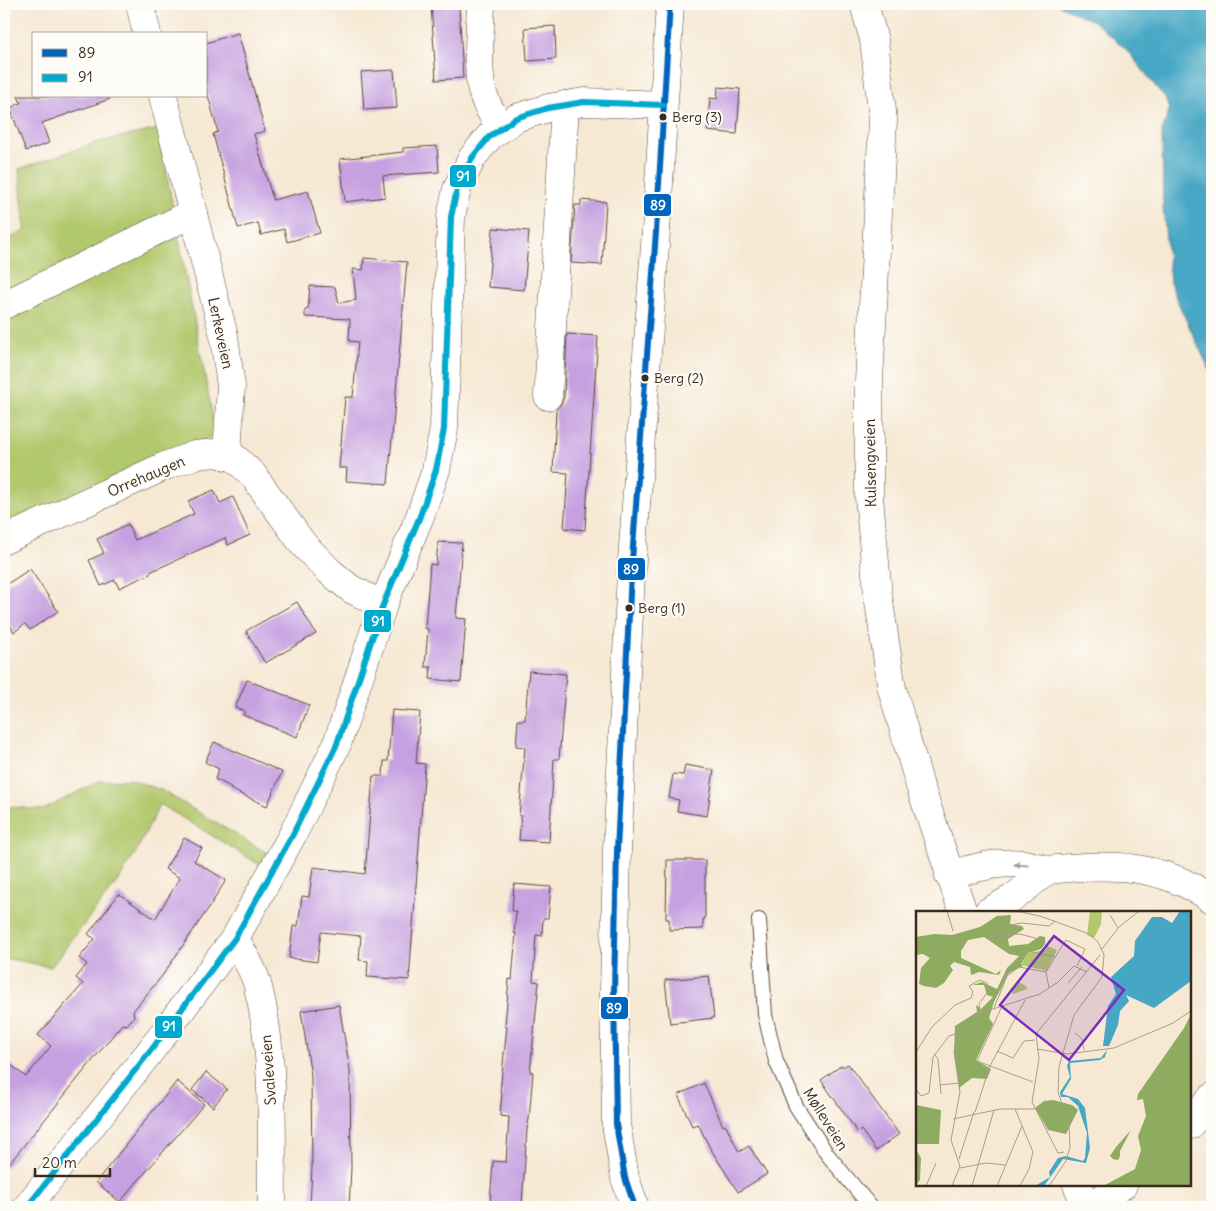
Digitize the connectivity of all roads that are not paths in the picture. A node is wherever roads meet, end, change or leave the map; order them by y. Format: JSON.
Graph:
{"nodes":[{"id":1,"x":140,"y":4,"type":"edge"},
{"id":2,"x":481,"y":4,"type":"edge"},
{"id":3,"x":670,"y":4,"type":"edge"},
{"id":4,"x":864,"y":4,"type":"edge"},
{"id":5,"x":147,"y":32,"type":"edge"},
{"id":6,"x":164,"y":98,"type":"edge"},
{"id":7,"x":565,"y":105,"type":"junction"},
{"id":8,"x":663,"y":105,"type":"junction"},
{"id":9,"x":501,"y":128,"type":"junction"},
{"id":10,"x":193,"y":213,"type":"junction"},
{"id":11,"x":4,"y":305,"type":"edge"},
{"id":12,"x":548,"y":396,"type":"dead end"},
{"id":13,"x":227,"y":456,"type":"junction"},
{"id":14,"x":4,"y":540,"type":"edge"},
{"id":15,"x":383,"y":605,"type":"junction"},
{"id":16,"x":1048,"y":870,"type":"junction"},
{"id":17,"x":949,"y":876,"type":"junction"},
{"id":18,"x":1212,"y":899,"type":"edge"},
{"id":19,"x":963,"y":911,"type":"edge"},
{"id":20,"x":990,"y":911,"type":"edge"},
{"id":21,"x":759,"y":920,"type":"dead end"},
{"id":22,"x":236,"y":938,"type":"junction"},
{"id":23,"x":1212,"y":1097,"type":"edge"},
{"id":24,"x":1191,"y":1125,"type":"edge"},
{"id":25,"x":1078,"y":1186,"type":"edge"},
{"id":26,"x":1122,"y":1186,"type":"edge"},
{"id":27,"x":31,"y":1206,"type":"edge"},
{"id":28,"x":272,"y":1207,"type":"edge"},
{"id":29,"x":635,"y":1207,"type":"edge"},
{"id":30,"x":871,"y":1207,"type":"edge"},
{"id":31,"x":1088,"y":1207,"type":"edge"}],
"edges":[{"from":1,"to":5,"type":"street"},
{"from":2,"to":9,"type":"street"},
{"from":3,"to":8,"type":"street"},
{"from":4,"to":17,"type":"street","name":"Kulsengveien"},
{"from":6,"to":10,"type":"street","name":"Lerkeveien"},
{"from":7,"to":8,"type":"street"},
{"from":7,"to":9,"type":"street"},
{"from":7,"to":12,"type":"street"},
{"from":8,"to":29,"type":"street"},
{"from":9,"to":15,"type":"street"},
{"from":10,"to":11,"type":"street"},
{"from":10,"to":13,"type":"street","name":"Lerkeveien"},
{"from":13,"to":14,"type":"street","name":"Orrehaugen"},
{"from":13,"to":15,"type":"street"},
{"from":15,"to":22,"type":"street"},
{"from":16,"to":17,"type":"street","one_way":true},
{"from":16,"to":18,"type":"street"},
{"from":16,"to":20,"type":"street"},
{"from":17,"to":19,"type":"street","name":"Kulsengveien"},
{"from":21,"to":30,"type":"lane","name":"Mølleveien"},
{"from":22,"to":27,"type":"street"},
{"from":22,"to":28,"type":"street","name":"Svaleveien"},
{"from":23,"to":24,"type":"street"},
{"from":25,"to":31,"type":"street"},
{"from":26,"to":31,"type":"street"}]}
